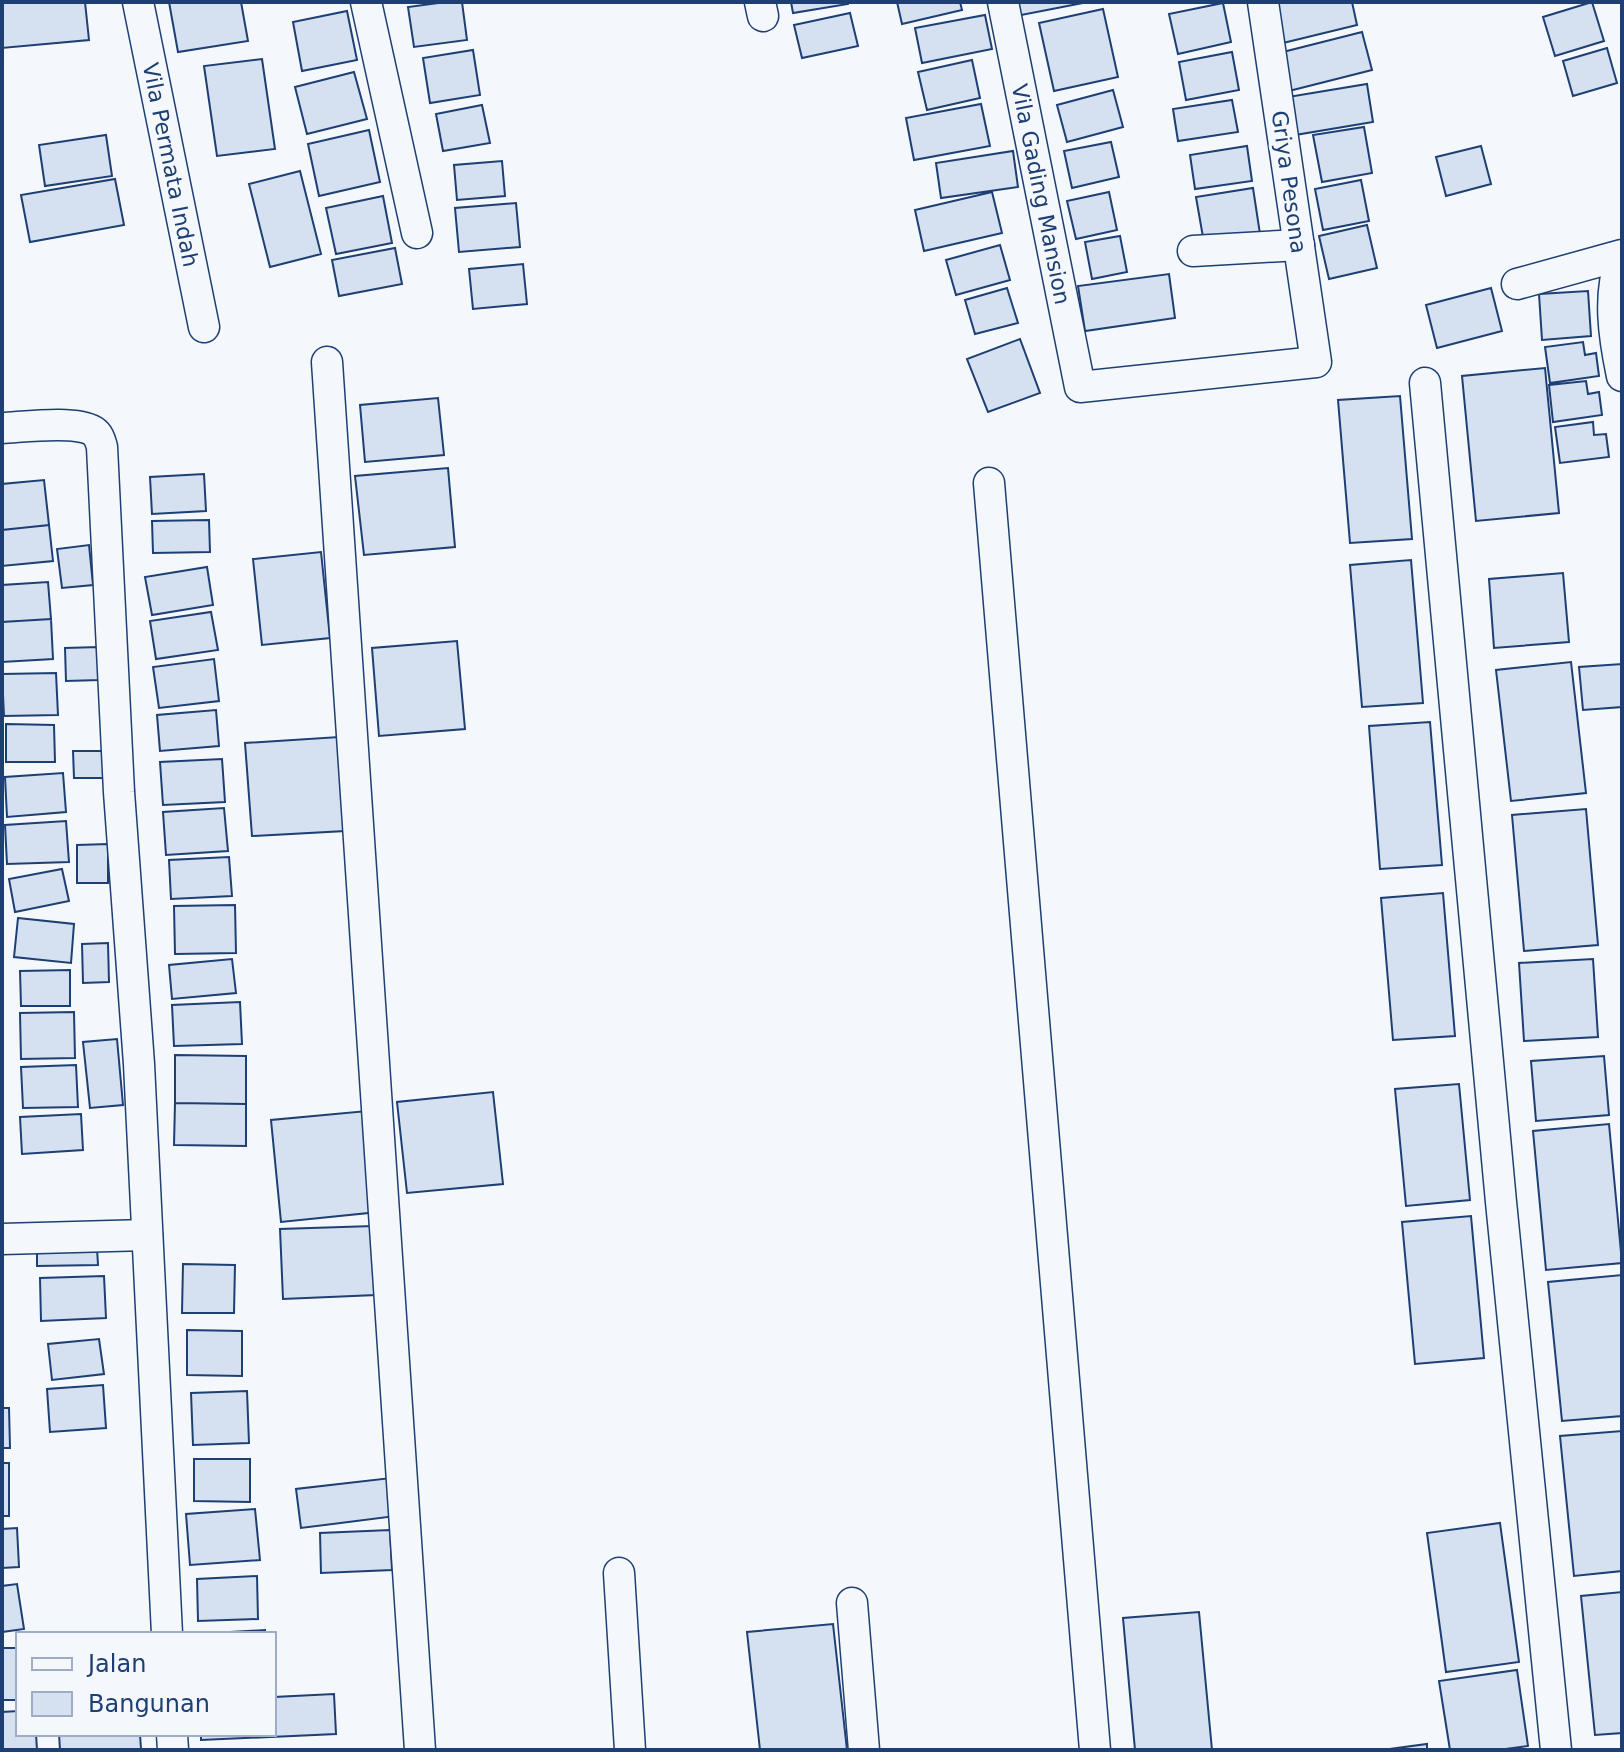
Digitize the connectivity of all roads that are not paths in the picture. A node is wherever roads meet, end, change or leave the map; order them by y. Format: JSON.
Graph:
{"nodes":[{"id":1,"x":138,"y":2,"type":"edge"},
{"id":2,"x":366,"y":2,"type":"edge"},
{"id":3,"x":1003,"y":2,"type":"edge"},
{"id":4,"x":1263,"y":2,"type":"edge"},
{"id":5,"x":417,"y":233,"type":"dead end"},
{"id":6,"x":1299,"y":245,"type":"junction"},
{"id":7,"x":1193,"y":251,"type":"dead end"},
{"id":8,"x":1622,"y":256,"type":"edge"},
{"id":9,"x":1517,"y":284,"type":"dead end"},
{"id":10,"x":204,"y":327,"type":"dead end"},
{"id":11,"x":327,"y":362,"type":"dead end"},
{"id":12,"x":1316,"y":362,"type":"joint"},
{"id":13,"x":1622,"y":376,"type":"edge"},
{"id":14,"x":1425,"y":383,"type":"dead end"},
{"id":15,"x":2,"y":428,"type":"edge"},
{"id":16,"x":989,"y":483,"type":"dead end"},
{"id":17,"x":147,"y":1235,"type":"junction"},
{"id":18,"x":2,"y":1239,"type":"edge"},
{"id":19,"x":619,"y":1573,"type":"dead end"},
{"id":20,"x":852,"y":1603,"type":"dead end"},
{"id":21,"x":167,"y":1632,"type":"edge"},
{"id":22,"x":420,"y":1750,"type":"edge"},
{"id":23,"x":630,"y":1750,"type":"edge"},
{"id":24,"x":864,"y":1750,"type":"edge"},
{"id":25,"x":1095,"y":1750,"type":"edge"},
{"id":26,"x":1556,"y":1750,"type":"edge"}],
"edges":[{"from":1,"to":10,"type":"street","name":"Vila Permata Indah"},
{"from":2,"to":5,"type":"street"},
{"from":3,"to":12,"type":"street","name":"Vila Gading Mansion"},
{"from":4,"to":6,"type":"street","name":"Griya Pesona"},
{"from":6,"to":7,"type":"street"},
{"from":6,"to":12,"type":"street","name":"Griya Pesona"},
{"from":8,"to":9,"type":"street"},
{"from":8,"to":13,"type":"street"},
{"from":11,"to":22,"type":"street"},
{"from":14,"to":26,"type":"street"},
{"from":15,"to":17,"type":"street"},
{"from":16,"to":25,"type":"street"},
{"from":17,"to":18,"type":"street"},
{"from":17,"to":21,"type":"street"},
{"from":19,"to":23,"type":"street"},
{"from":20,"to":24,"type":"street"}]}
